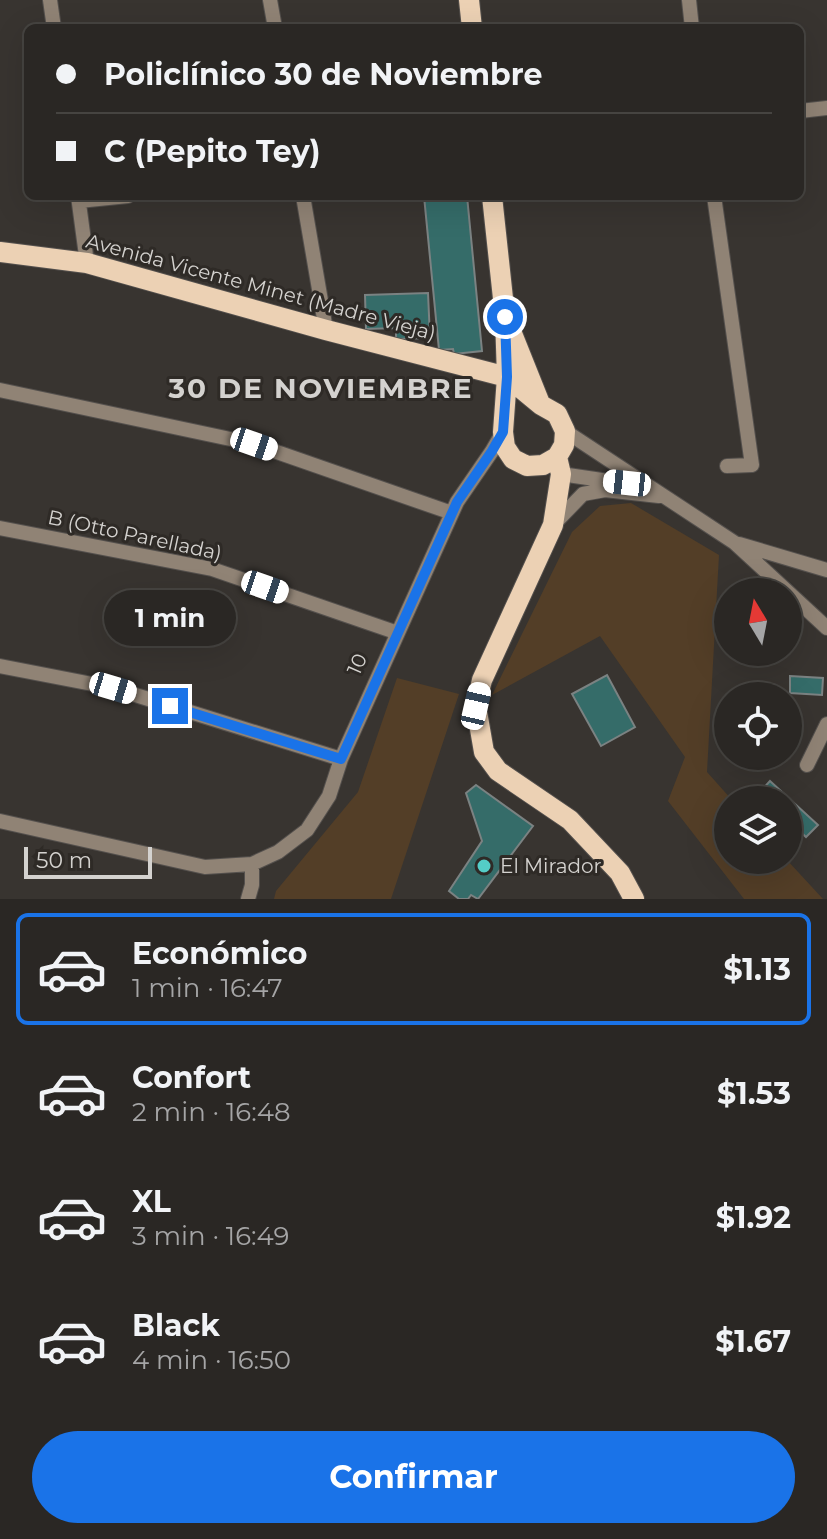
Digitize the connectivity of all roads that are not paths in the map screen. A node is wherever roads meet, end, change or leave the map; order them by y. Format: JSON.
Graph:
{"nodes":[{"id":1,"x":50,"y":0,"type":"edge"},
{"id":2,"x":270,"y":0,"type":"edge"},
{"id":3,"x":469,"y":0,"type":"edge"},
{"id":4,"x":689,"y":0,"type":"edge"},
{"id":5,"x":53,"y":24,"type":"edge"},
{"id":6,"x":274,"y":24,"type":"edge"},
{"id":7,"x":472,"y":24,"type":"edge"},
{"id":8,"x":692,"y":24,"type":"edge"},
{"id":9,"x":827,"y":108,"type":"edge"},
{"id":10,"x":804,"y":111,"type":"edge"},
{"id":11,"x":79,"y":200,"type":"edge"},
{"id":12,"x":304,"y":200,"type":"edge"},
{"id":13,"x":492,"y":200,"type":"edge"},
{"id":14,"x":715,"y":200,"type":"edge"},
{"id":15,"x":0,"y":252,"type":"edge"},
{"id":16,"x":87,"y":263,"type":"junction"},
{"id":17,"x":505,"y":317,"type":"junction"},
{"id":18,"x":326,"y":330,"type":"junction"},
{"id":19,"x":507,"y":377,"type":"junction"},
{"id":20,"x":0,"y":390,"type":"edge"},
{"id":21,"x":541,"y":405,"type":"junction"},
{"id":22,"x":565,"y":431,"type":"junction"},
{"id":23,"x":503,"y":432,"type":"junction"},
{"id":24,"x":527,"y":466,"type":"junction"},
{"id":25,"x":559,"y":466,"type":"junction"},
{"id":26,"x":727,"y":466,"type":"dead end"},
{"id":27,"x":646,"y":485,"type":"junction"},
{"id":28,"x":664,"y":497,"type":"junction"},
{"id":29,"x":452,"y":513,"type":"junction"},
{"id":30,"x":555,"y":515,"type":"junction"},
{"id":31,"x":0,"y":528,"type":"edge"},
{"id":32,"x":735,"y":543,"type":"junction"},
{"id":33,"x":827,"y":570,"type":"edge"},
{"id":34,"x":827,"y":628,"type":"edge"},
{"id":35,"x":398,"y":633,"type":"junction"},
{"id":36,"x":0,"y":666,"type":"edge"},
{"id":37,"x":827,"y":724,"type":"edge"},
{"id":38,"x":341,"y":759,"type":"junction"},
{"id":39,"x":807,"y":765,"type":"dead end"},
{"id":40,"x":0,"y":821,"type":"edge"},
{"id":41,"x":252,"y":864,"type":"junction"},
{"id":42,"x":248,"y":899,"type":"edge"},
{"id":43,"x":634,"y":899,"type":"edge"}],
"edges":[{"from":1,"to":5,"type":"street"},
{"from":2,"to":6,"type":"street"},
{"from":3,"to":7,"type":"main road"},
{"from":4,"to":8,"type":"street"},
{"from":9,"to":10,"type":"street"},
{"from":11,"to":16,"type":"street"},
{"from":12,"to":18,"type":"street"},
{"from":13,"to":17,"type":"main road","name":"10"},
{"from":14,"to":26,"type":"street"},
{"from":15,"to":16,"type":"main road","name":"Avenida Vicente Minet (Madre Vieja)"},
{"from":16,"to":18,"type":"main road","name":"Avenida Vicente Minet (Madre Vieja)"},
{"from":17,"to":19,"type":"main road","name":"10"},
{"from":17,"to":21,"type":"main road","name":"10"},
{"from":18,"to":19,"type":"main road","name":"Avenida Vicente Minet (Madre Vieja)"},
{"from":19,"to":21,"type":"main road"},
{"from":19,"to":23,"type":"main road","name":"10"},
{"from":20,"to":29,"type":"street"},
{"from":21,"to":22,"type":"main road","name":"10"},
{"from":21,"to":23,"type":"main road","name":"10"},
{"from":22,"to":25,"type":"main road"},
{"from":22,"to":27,"type":"street"},
{"from":23,"to":24,"type":"main road"},
{"from":23,"to":29,"type":"street","name":"10"},
{"from":24,"to":25,"type":"main road"},
{"from":24,"to":30,"type":"main road"},
{"from":25,"to":27,"type":"street"},
{"from":25,"to":30,"type":"main road"},
{"from":27,"to":28,"type":"street"},
{"from":28,"to":30,"type":"street"},
{"from":28,"to":32,"type":"street"},
{"from":29,"to":35,"type":"street","name":"10"},
{"from":30,"to":43,"type":"main road"},
{"from":31,"to":35,"type":"street","name":"B (Otto Parellada)"},
{"from":32,"to":33,"type":"street"},
{"from":32,"to":34,"type":"street"},
{"from":35,"to":38,"type":"street","name":"10"},
{"from":36,"to":38,"type":"street"},
{"from":37,"to":39,"type":"street"},
{"from":38,"to":41,"type":"street","name":"10"},
{"from":40,"to":41,"type":"street"},
{"from":41,"to":42,"type":"street"}]}
